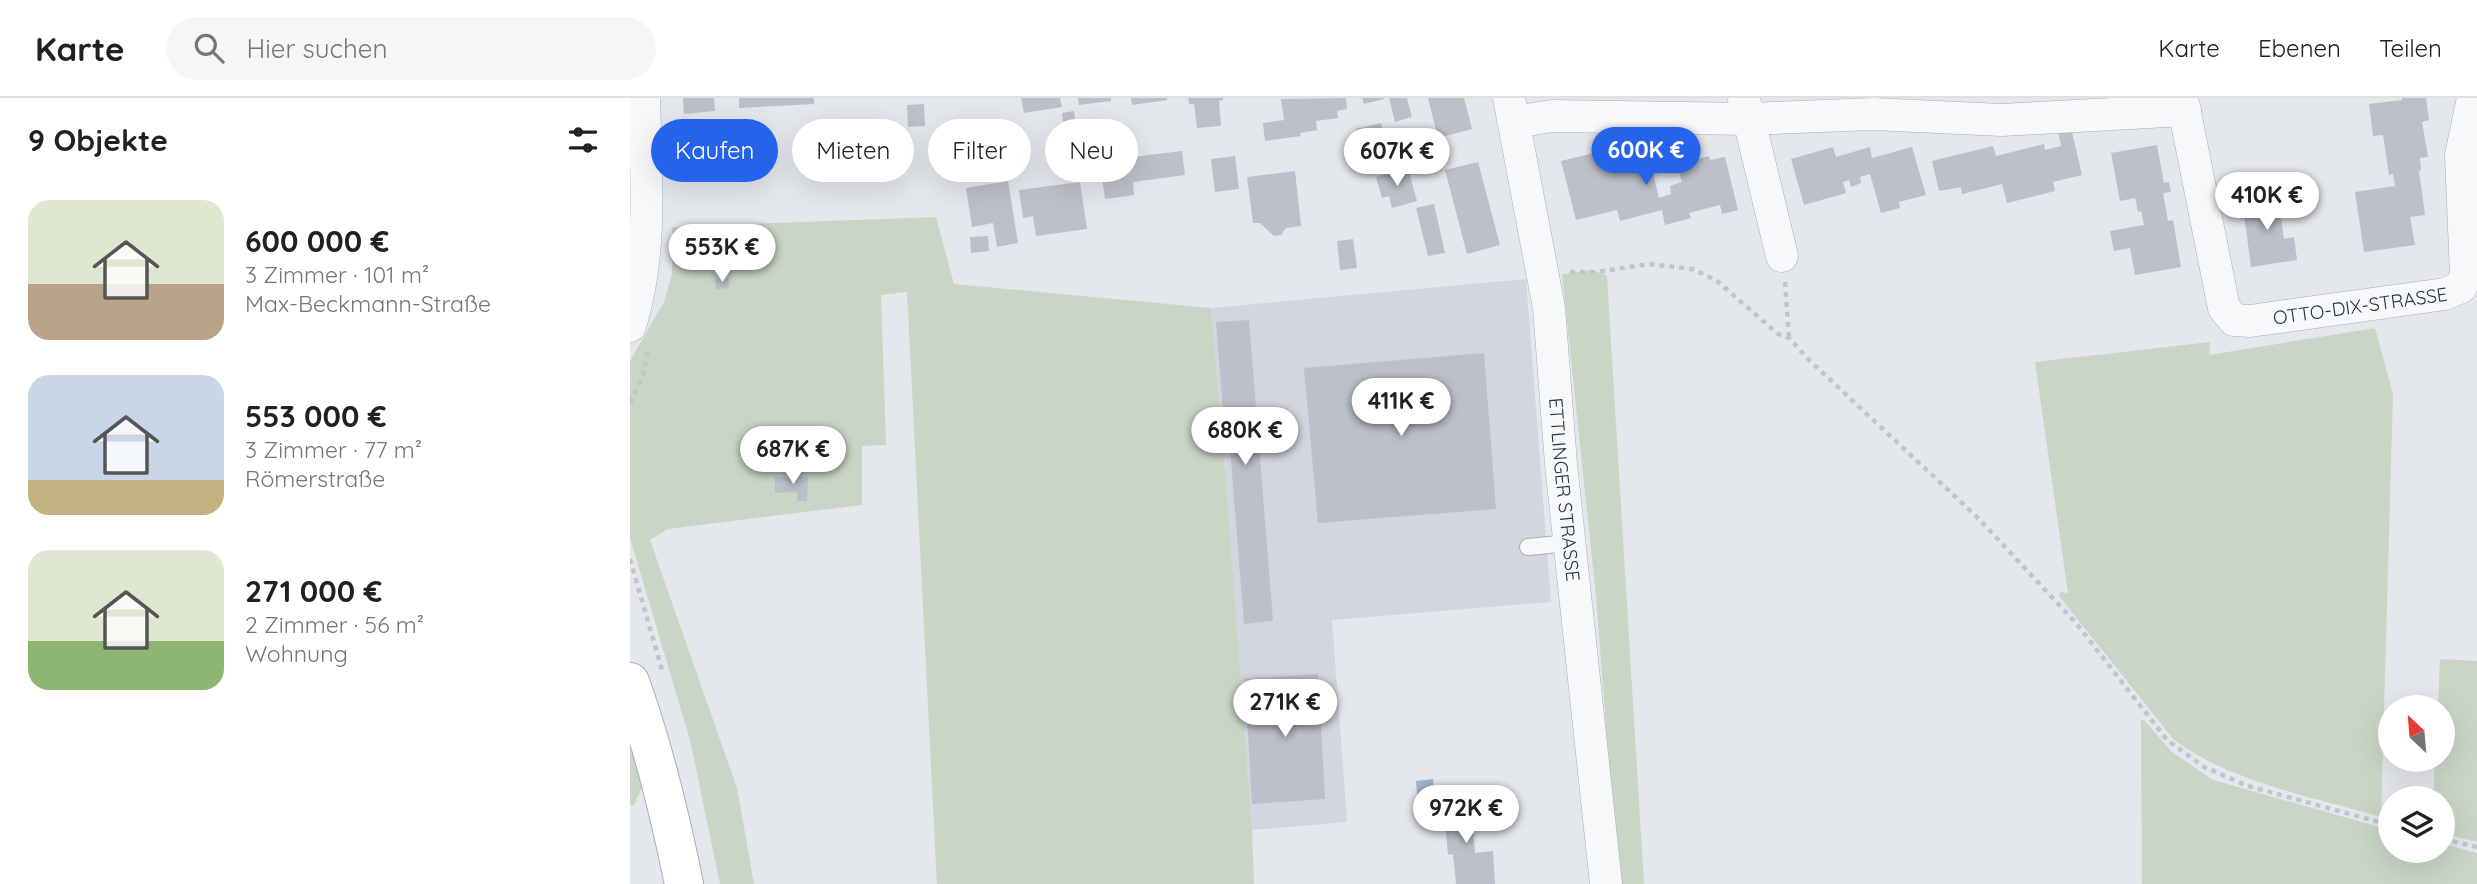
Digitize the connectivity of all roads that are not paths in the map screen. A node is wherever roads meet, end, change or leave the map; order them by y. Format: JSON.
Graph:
{"nodes":[{"id":1,"x":644,"y":98,"type":"edge"},
{"id":2,"x":2473,"y":98,"type":"edge"},
{"id":3,"x":2183,"y":104,"type":"edge"},
{"id":4,"x":1871,"y":106,"type":"edge"},
{"id":5,"x":1746,"y":108,"type":"edge"},
{"id":6,"x":1998,"y":109,"type":"edge"},
{"id":7,"x":1512,"y":110,"type":"edge"},
{"id":8,"x":1782,"y":257,"type":"road end"},
{"id":9,"x":634,"y":294,"type":"edge"},
{"id":10,"x":630,"y":326,"type":"edge"},
{"id":11,"x":1569,"y":543,"type":"junction"},
{"id":12,"x":1528,"y":547,"type":"dead end"},
{"id":13,"x":630,"y":682,"type":"edge"},
{"id":14,"x":684,"y":884,"type":"edge"},
{"id":15,"x":1606,"y":884,"type":"edge"}],
"edges":[{"from":1,"to":9,"type":"street"},
{"from":2,"to":3,"type":"street","name":"OTTO-DIX-STRASSE"},
{"from":3,"to":6,"type":"street"},
{"from":4,"to":5,"type":"street"},
{"from":4,"to":6,"type":"street"},
{"from":5,"to":7,"type":"street"},
{"from":5,"to":8,"type":"street"},
{"from":7,"to":11,"type":"street","name":"ETTLINGER STRASSE"},
{"from":9,"to":10,"type":"street"},
{"from":11,"to":12,"type":"lane"},
{"from":11,"to":15,"type":"street","name":"ETTLINGER STRASSE"},
{"from":13,"to":14,"type":"main road"}]}
